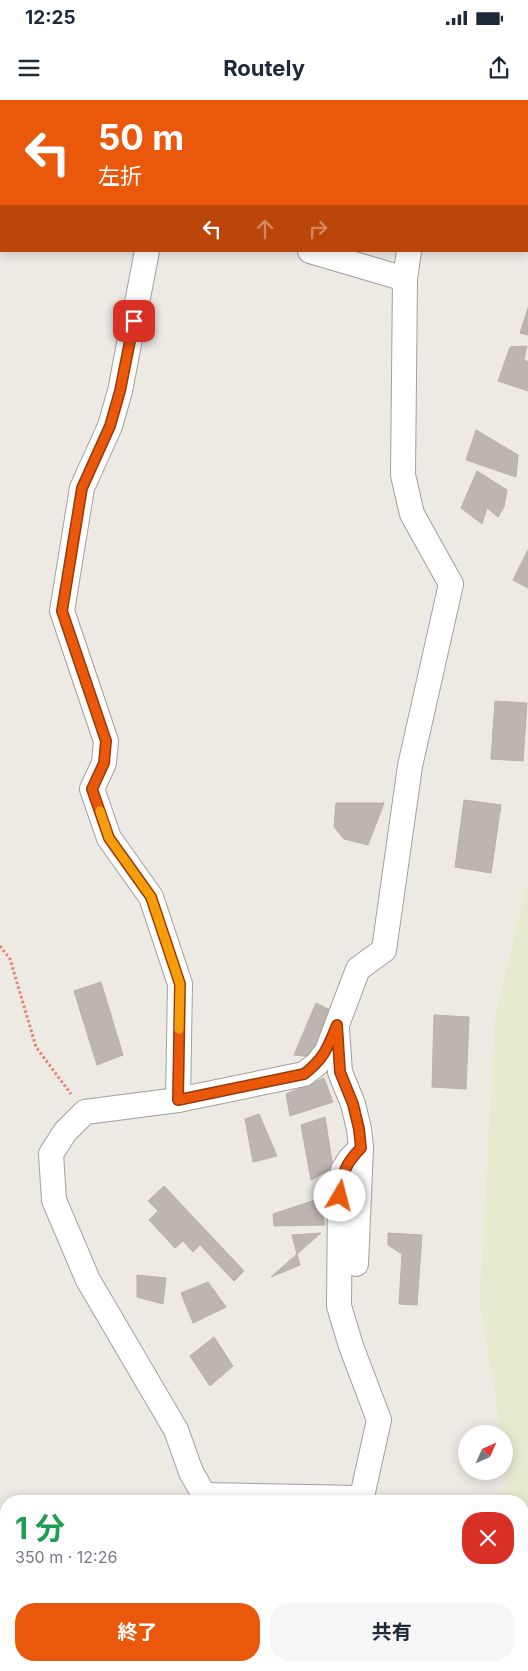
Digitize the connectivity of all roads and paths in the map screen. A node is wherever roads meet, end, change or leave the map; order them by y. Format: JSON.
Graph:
{"nodes":[{"id":1,"x":147,"y":252,"type":"edge"},
{"id":2,"x":313,"y":252,"type":"edge"},
{"id":3,"x":409,"y":252,"type":"edge"},
{"id":4,"x":406,"y":279,"type":"junction"},
{"id":5,"x":0,"y":946,"type":"edge"},
{"id":6,"x":337,"y":1025,"type":"junction"},
{"id":7,"x":178,"y":1100,"type":"junction"},
{"id":8,"x":85,"y":1112,"type":"junction"},
{"id":9,"x":361,"y":1148,"type":"junction"},
{"id":10,"x":356,"y":1264,"type":"dead end"},
{"id":11,"x":201,"y":1495,"type":"edge"},
{"id":12,"x":361,"y":1495,"type":"edge"}],
"edges":[{"from":1,"to":7,"type":"street"},
{"from":2,"to":4,"type":"street"},
{"from":3,"to":4,"type":"street"},
{"from":4,"to":6,"type":"street"},
{"from":5,"to":8,"type":"path"},
{"from":6,"to":7,"type":"street"},
{"from":6,"to":9,"type":"street"},
{"from":7,"to":8,"type":"street"},
{"from":8,"to":11,"type":"street"},
{"from":9,"to":10,"type":"street"},
{"from":9,"to":12,"type":"street"}]}
